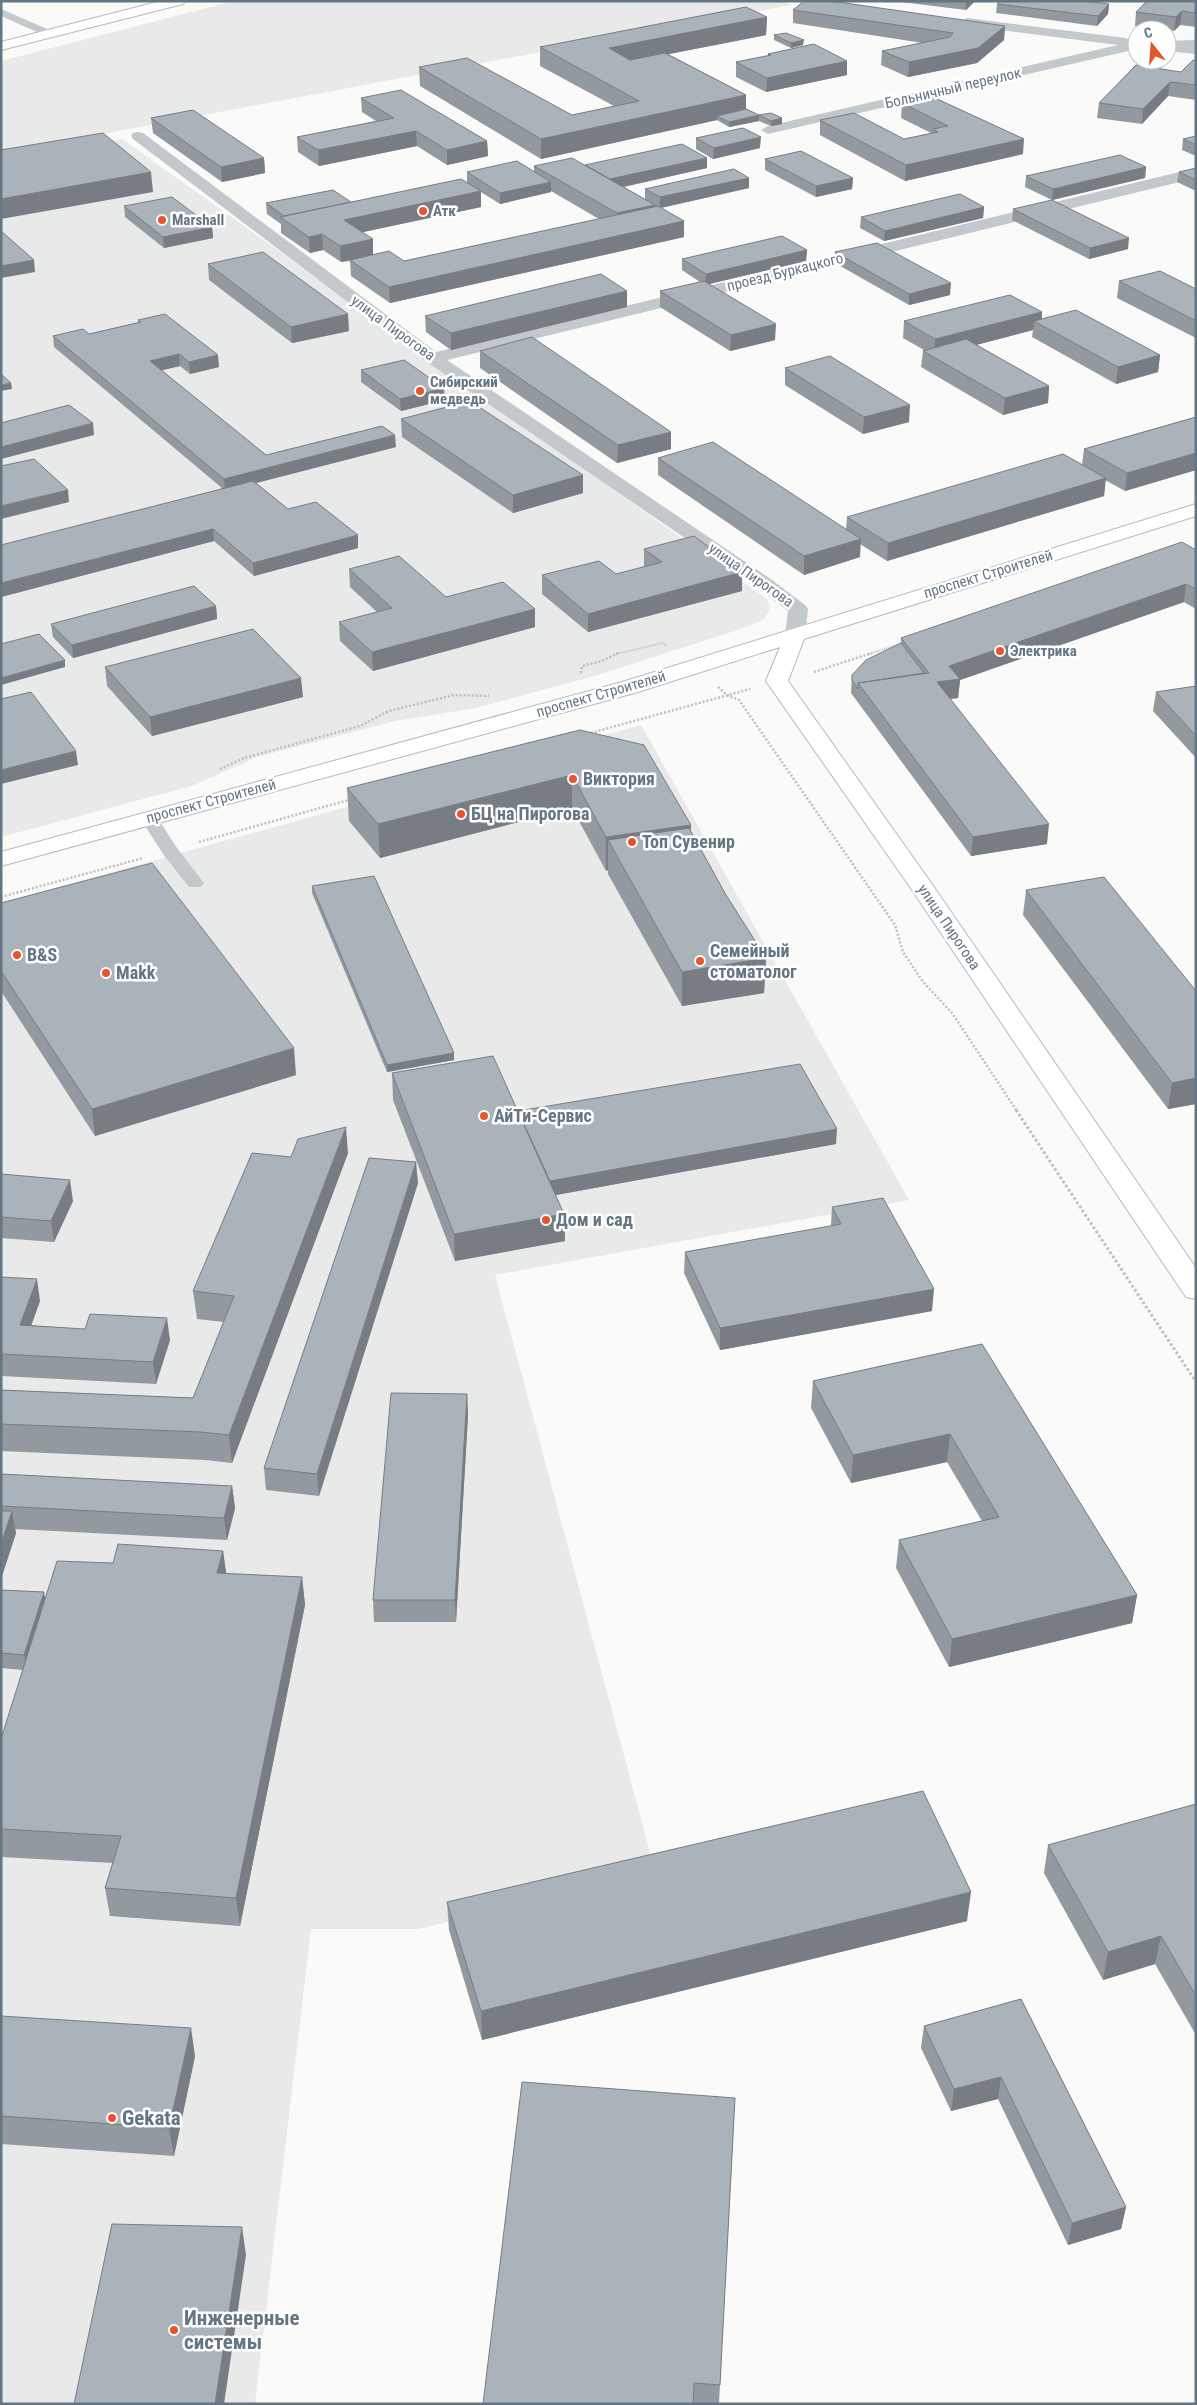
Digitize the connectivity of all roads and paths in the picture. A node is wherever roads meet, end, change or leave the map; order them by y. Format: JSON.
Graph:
{"nodes":[{"id":1,"x":178,"y":1,"type":"edge"},
{"id":2,"x":1,"y":12,"type":"edge"},
{"id":3,"x":956,"y":20,"type":"edge"},
{"id":4,"x":50,"y":34,"type":"junction"},
{"id":5,"x":1196,"y":42,"type":"edge"},
{"id":6,"x":1127,"y":43,"type":"edge"},
{"id":7,"x":1177,"y":45,"type":"edge"},
{"id":8,"x":1,"y":46,"type":"edge"},
{"id":9,"x":1127,"y":46,"type":"edge"},
{"id":10,"x":1177,"y":47,"type":"edge"},
{"id":11,"x":1196,"y":50,"type":"edge"},
{"id":12,"x":768,"y":130,"type":"edge"},
{"id":13,"x":138,"y":136,"type":"dead end"},
{"id":14,"x":1196,"y":173,"type":"edge"},
{"id":15,"x":433,"y":358,"type":"junction"},
{"id":16,"x":1196,"y":510,"type":"edge"},
{"id":17,"x":795,"y":635,"type":"junction"},
{"id":18,"x":905,"y":642,"type":"edge"},
{"id":19,"x":602,"y":661,"type":"dead end"},
{"id":20,"x":695,"y":666,"type":"junction"},
{"id":21,"x":777,"y":681,"type":"junction"},
{"id":22,"x":727,"y":695,"type":"junction"},
{"id":23,"x":583,"y":735,"type":"edge"},
{"id":24,"x":352,"y":799,"type":"dead end"},
{"id":25,"x":149,"y":818,"type":"junction"},
{"id":26,"x":169,"y":850,"type":"junction"},
{"id":27,"x":1,"y":859,"type":"edge"},
{"id":28,"x":196,"y":883,"type":"dead end"},
{"id":29,"x":1,"y":898,"type":"edge"},
{"id":30,"x":1196,"y":1290,"type":"edge"},
{"id":31,"x":1196,"y":1382,"type":"edge"}],
"edges":[{"from":1,"to":4,"type":"street"},
{"from":2,"to":4,"type":"lane"},
{"from":3,"to":6,"type":"street"},
{"from":4,"to":8,"type":"street"},
{"from":5,"to":7,"type":"lane"},
{"from":9,"to":12,"type":"street","name":"Больничный переулок"},
{"from":10,"to":11,"type":"street"},
{"from":13,"to":15,"type":"street","name":"улица Пирогова"},
{"from":14,"to":15,"type":"street","name":"проезд Буркацкого"},
{"from":15,"to":17,"type":"street","name":"улица Пирогова"},
{"from":16,"to":17,"type":"street","name":"проспект Строителей"},
{"from":17,"to":20,"type":"street","name":"проспект Строителей"},
{"from":17,"to":21,"type":"street","name":"улица Пирогова"},
{"from":18,"to":21,"type":"path"},
{"from":19,"to":20,"type":"path"},
{"from":20,"to":22,"type":"path"},
{"from":20,"to":25,"type":"street","name":"проспект Строителей"},
{"from":21,"to":22,"type":"path"},
{"from":21,"to":30,"type":"street","name":"улица Пирогова"},
{"from":22,"to":23,"type":"path"},
{"from":22,"to":31,"type":"path"},
{"from":24,"to":26,"type":"path"},
{"from":25,"to":26,"type":"lane"},
{"from":25,"to":27,"type":"street","name":"проспект Строителей"},
{"from":26,"to":28,"type":"lane"},
{"from":26,"to":29,"type":"path"}]}
